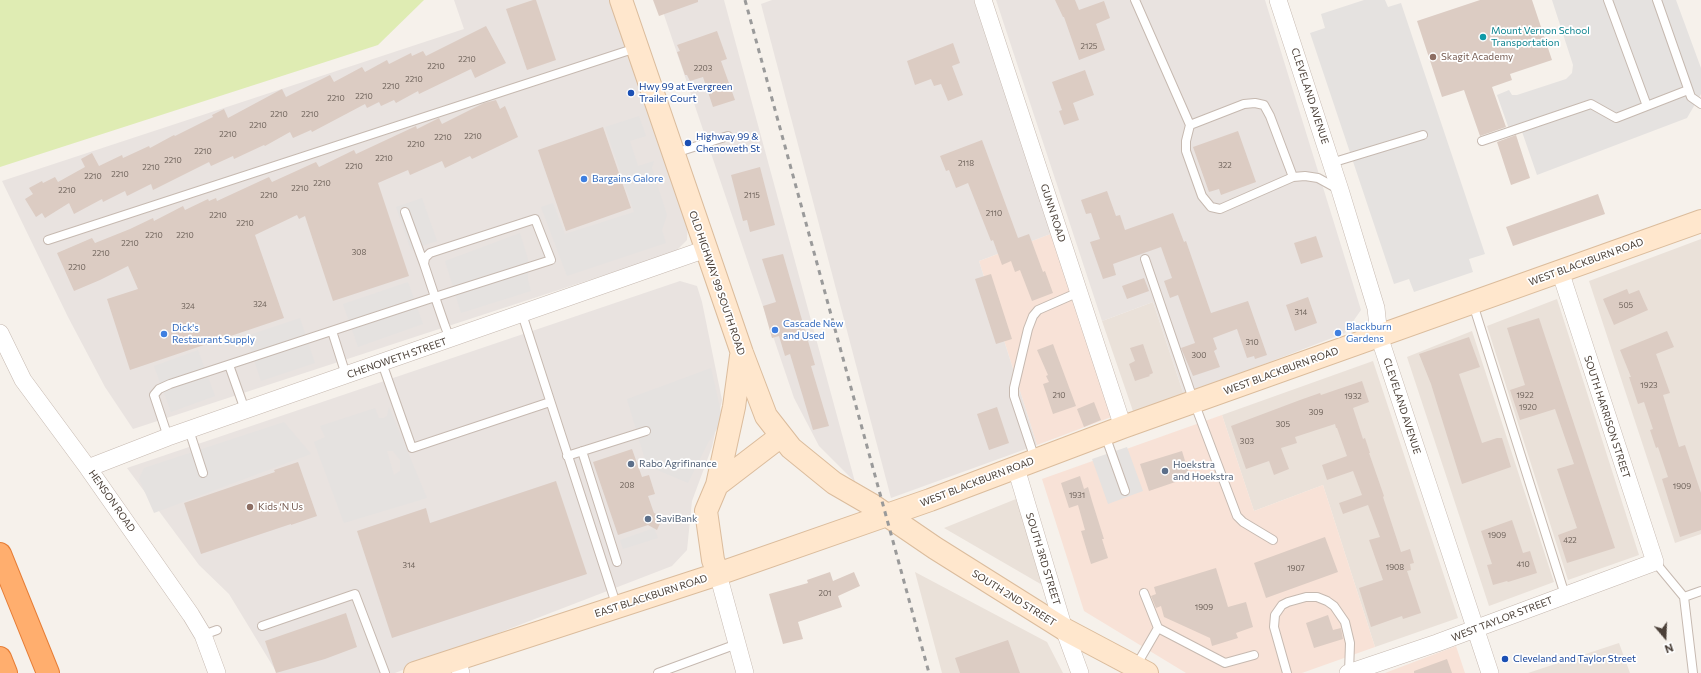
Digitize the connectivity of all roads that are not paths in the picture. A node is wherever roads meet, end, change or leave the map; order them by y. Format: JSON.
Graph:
{"nodes":[{"id":1,"x":621,"y":0,"type":"edge"},
{"id":2,"x":983,"y":0,"type":"edge"},
{"id":3,"x":1135,"y":0,"type":"edge"},
{"id":4,"x":1278,"y":0,"type":"edge"},
{"id":5,"x":1608,"y":0,"type":"edge"},
{"id":6,"x":1657,"y":0,"type":"edge"},
{"id":7,"x":637,"y":47,"type":"junction"},
{"id":8,"x":1688,"y":90,"type":"junction"},
{"id":9,"x":1701,"y":104,"type":"edge"},
{"id":10,"x":1647,"y":106,"type":"junction"},
{"id":11,"x":1190,"y":125,"type":"junction"},
{"id":12,"x":1423,"y":134,"type":"dead end"},
{"id":13,"x":728,"y":136,"type":"dead end"},
{"id":14,"x":1482,"y":141,"type":"dead end"},
{"id":15,"x":673,"y":154,"type":"junction"},
{"id":16,"x":1331,"y":163,"type":"junction"},
{"id":17,"x":1293,"y":177,"type":"junction"},
{"id":18,"x":1340,"y":190,"type":"junction"},
{"id":19,"x":405,"y":212,"type":"dead end"},
{"id":20,"x":1701,"y":221,"type":"edge"},
{"id":21,"x":48,"y":240,"type":"dead end"},
{"id":22,"x":706,"y":249,"type":"junction"},
{"id":23,"x":1145,"y":259,"type":"dead end"},
{"id":24,"x":424,"y":264,"type":"junction"},
{"id":25,"x":1560,"y":271,"type":"junction"},
{"id":26,"x":1079,"y":292,"type":"junction"},
{"id":27,"x":435,"y":297,"type":"junction"},
{"id":28,"x":1472,"y":303,"type":"junction"},
{"id":29,"x":522,"y":314,"type":"junction"},
{"id":30,"x":332,"y":331,"type":"junction"},
{"id":31,"x":0,"y":333,"type":"edge"},
{"id":32,"x":1379,"y":336,"type":"junction"},
{"id":33,"x":450,"y":339,"type":"junction"},
{"id":34,"x":742,"y":353,"type":"junction"},
{"id":35,"x":382,"y":363,"type":"junction"},
{"id":36,"x":228,"y":365,"type":"junction"},
{"id":37,"x":346,"y":375,"type":"junction"},
{"id":38,"x":550,"y":402,"type":"junction"},
{"id":39,"x":1194,"y":402,"type":"junction"},
{"id":40,"x":245,"y":410,"type":"junction"},
{"id":41,"x":189,"y":430,"type":"junction"},
{"id":42,"x":1114,"y":430,"type":"junction"},
{"id":43,"x":646,"y":431,"type":"dead end"},
{"id":44,"x":781,"y":436,"type":"junction"},
{"id":45,"x":168,"y":437,"type":"junction"},
{"id":46,"x":582,"y":451,"type":"junction"},
{"id":47,"x":567,"y":456,"type":"junction"},
{"id":48,"x":1026,"y":464,"type":"junction"},
{"id":49,"x":88,"y":468,"type":"junction"},
{"id":50,"x":203,"y":473,"type":"dead end"},
{"id":51,"x":717,"y":485,"type":"junction"},
{"id":52,"x":1125,"y":490,"type":"dead end"},
{"id":53,"x":885,"y":515,"type":"junction"},
{"id":54,"x":1273,"y":540,"type":"dead end"},
{"id":55,"x":0,"y":554,"type":"edge"},
{"id":56,"x":617,"y":562,"type":"dead end"},
{"id":57,"x":1655,"y":562,"type":"junction"},
{"id":58,"x":718,"y":574,"type":"junction"},
{"id":59,"x":1701,"y":591,"type":"edge"},
{"id":60,"x":1144,"y":594,"type":"dead end"},
{"id":61,"x":1565,"y":595,"type":"junction"},
{"id":62,"x":1684,"y":597,"type":"junction"},
{"id":63,"x":617,"y":607,"type":"junction"},
{"id":64,"x":262,"y":626,"type":"dead end"},
{"id":65,"x":1158,"y":628,"type":"junction"},
{"id":66,"x":1475,"y":628,"type":"junction"},
{"id":67,"x":1064,"y":629,"type":"junction"},
{"id":68,"x":737,"y":644,"type":"junction"},
{"id":69,"x":1254,"y":655,"type":"dead end"},
{"id":70,"x":0,"y":658,"type":"edge"},
{"id":71,"x":459,"y":666,"type":"edge"},
{"id":72,"x":1141,"y":670,"type":"edge"},
{"id":73,"x":6,"y":673,"type":"edge"},
{"id":74,"x":48,"y":673,"type":"edge"},
{"id":75,"x":217,"y":673,"type":"edge"},
{"id":76,"x":385,"y":673,"type":"edge"},
{"id":77,"x":415,"y":673,"type":"edge"},
{"id":78,"x":658,"y":673,"type":"edge"},
{"id":79,"x":745,"y":673,"type":"edge"},
{"id":80,"x":1080,"y":673,"type":"edge"},
{"id":81,"x":1287,"y":673,"type":"edge"},
{"id":82,"x":1348,"y":673,"type":"edge"},
{"id":83,"x":1490,"y":673,"type":"edge"},
{"id":84,"x":1693,"y":673,"type":"edge"}],
"edges":[{"from":1,"to":7,"type":"street","name":"OLD HIGHWAY 99 SOUTH ROAD"},
{"from":2,"to":26,"type":"street","name":"GUNN ROAD"},
{"from":3,"to":11,"type":"lane"},
{"from":4,"to":16,"type":"street","name":"CLEVELAND AVENUE"},
{"from":5,"to":10,"type":"lane"},
{"from":6,"to":8,"type":"lane"},
{"from":7,"to":15,"type":"street","name":"OLD HIGHWAY 99 SOUTH ROAD"},
{"from":7,"to":21,"type":"lane"},
{"from":8,"to":9,"type":"lane"},
{"from":8,"to":10,"type":"lane"},
{"from":10,"to":14,"type":"lane"},
{"from":11,"to":17,"type":"lane"},
{"from":11,"to":17,"type":"lane"},
{"from":12,"to":16,"type":"lane"},
{"from":13,"to":15,"type":"lane"},
{"from":15,"to":22,"type":"street","name":"OLD HIGHWAY 99 SOUTH ROAD"},
{"from":16,"to":18,"type":"street","name":"CLEVELAND AVENUE"},
{"from":17,"to":18,"type":"lane"},
{"from":18,"to":32,"type":"street","name":"CLEVELAND AVENUE"},
{"from":19,"to":24,"type":"lane"},
{"from":20,"to":25,"type":"street","name":"WEST BLACKBURN ROAD"},
{"from":22,"to":29,"type":"street","name":"CHENOWETH STREET"},
{"from":22,"to":34,"type":"street","name":"OLD HIGHWAY 99 SOUTH ROAD"},
{"from":23,"to":39,"type":"lane"},
{"from":24,"to":27,"type":"lane"},
{"from":24,"to":27,"type":"lane"},
{"from":25,"to":28,"type":"street","name":"WEST BLACKBURN ROAD"},
{"from":25,"to":57,"type":"street","name":"SOUTH HARRISON STREET"},
{"from":26,"to":42,"type":"street","name":"GUNN ROAD"},
{"from":26,"to":48,"type":"lane"},
{"from":27,"to":30,"type":"lane"},
{"from":27,"to":33,"type":"lane"},
{"from":28,"to":32,"type":"street","name":"WEST BLACKBURN ROAD"},
{"from":28,"to":61,"type":"lane"},
{"from":29,"to":33,"type":"street","name":"CHENOWETH STREET"},
{"from":29,"to":38,"type":"lane"},
{"from":30,"to":36,"type":"lane"},
{"from":30,"to":37,"type":"lane"},
{"from":31,"to":49,"type":"street","name":"HENSON ROAD"},
{"from":32,"to":39,"type":"street","name":"WEST BLACKBURN ROAD"},
{"from":32,"to":66,"type":"street","name":"CLEVELAND AVENUE"},
{"from":33,"to":35,"type":"street","name":"CHENOWETH STREET"},
{"from":34,"to":44,"type":"street","name":"OLD HIGHWAY 99 SOUTH ROAD"},
{"from":34,"to":51,"type":"street"},
{"from":35,"to":37,"type":"street","name":"CHENOWETH STREET"},
{"from":35,"to":38,"type":"lane"},
{"from":36,"to":40,"type":"lane"},
{"from":36,"to":45,"type":"lane"},
{"from":37,"to":40,"type":"street","name":"CHENOWETH STREET"},
{"from":38,"to":47,"type":"lane"},
{"from":39,"to":42,"type":"street","name":"WEST BLACKBURN ROAD"},
{"from":39,"to":54,"type":"lane"},
{"from":40,"to":41,"type":"street","name":"CHENOWETH STREET"},
{"from":41,"to":45,"type":"street","name":"CHENOWETH STREET"},
{"from":41,"to":50,"type":"lane"},
{"from":42,"to":48,"type":"street","name":"WEST BLACKBURN ROAD"},
{"from":42,"to":52,"type":"lane"},
{"from":43,"to":46,"type":"lane"},
{"from":44,"to":51,"type":"street"},
{"from":44,"to":53,"type":"street","name":"OLD HIGHWAY 99 SOUTH ROAD"},
{"from":45,"to":49,"type":"street","name":"CHENOWETH STREET"},
{"from":46,"to":47,"type":"lane"},
{"from":46,"to":56,"type":"lane"},
{"from":47,"to":63,"type":"lane"},
{"from":48,"to":53,"type":"street","name":"WEST BLACKBURN ROAD"},
{"from":48,"to":67,"type":"street","name":"SOUTH 3RD STREET"},
{"from":49,"to":75,"type":"street","name":"HENSON ROAD"},
{"from":51,"to":58,"type":"street"},
{"from":53,"to":58,"type":"street","name":"EAST BLACKBURN ROAD"},
{"from":53,"to":67,"type":"street","name":"SOUTH 2ND STREET"},
{"from":55,"to":74,"type":"highway"},
{"from":57,"to":61,"type":"street","name":"WEST TAYLOR STREET"},
{"from":57,"to":62,"type":"lane"},
{"from":58,"to":63,"type":"street","name":"EAST BLACKBURN ROAD"},
{"from":58,"to":68,"type":"street"},
{"from":59,"to":62,"type":"lane"},
{"from":60,"to":65,"type":"lane"},
{"from":61,"to":66,"type":"street","name":"WEST TAYLOR STREET"},
{"from":62,"to":84,"type":"lane"},
{"from":63,"to":71,"type":"street","name":"EAST BLACKBURN ROAD"},
{"from":64,"to":76,"type":"lane"},
{"from":65,"to":69,"type":"lane"},
{"from":65,"to":72,"type":"lane"},
{"from":66,"to":82,"type":"street","name":"WEST TAYLOR STREET"},
{"from":66,"to":83,"type":"street","name":"CLEVELAND AVENUE"},
{"from":67,"to":72,"type":"street","name":"SOUTH 2ND STREET"},
{"from":67,"to":80,"type":"street","name":"SOUTH 3RD STREET"},
{"from":68,"to":78,"type":"lane"},
{"from":68,"to":79,"type":"street"},
{"from":70,"to":73,"type":"highway"},
{"from":71,"to":77,"type":"street","name":"EAST BLACKBURN ROAD"},
{"from":81,"to":82,"type":"lane"}]}
